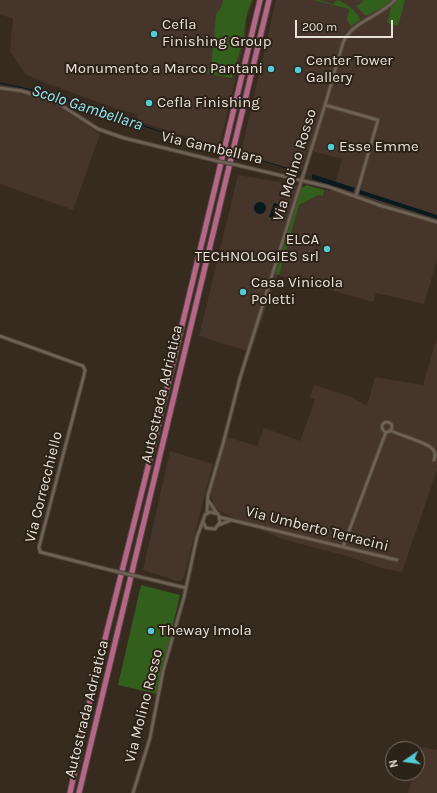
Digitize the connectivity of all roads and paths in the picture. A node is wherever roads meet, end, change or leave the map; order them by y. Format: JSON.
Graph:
{"nodes":[{"id":1,"x":260,"y":0,"type":"edge"},
{"id":2,"x":269,"y":0,"type":"edge"},
{"id":3,"x":395,"y":0,"type":"edge"},
{"id":4,"x":0,"y":88,"type":"edge"},
{"id":5,"x":325,"y":105,"type":"junction"},
{"id":6,"x":301,"y":180,"type":"junction"},
{"id":7,"x":356,"y":196,"type":"junction"},
{"id":8,"x":437,"y":222,"type":"edge"},
{"id":9,"x":0,"y":336,"type":"edge"},
{"id":10,"x":390,"y":430,"type":"junction"},
{"id":11,"x":386,"y":432,"type":"junction"},
{"id":12,"x":434,"y":460,"type":"dead end"},
{"id":13,"x":208,"y":499,"type":"junction"},
{"id":14,"x":207,"y":513,"type":"junction"},
{"id":15,"x":218,"y":516,"type":"junction"},
{"id":16,"x":203,"y":520,"type":"junction"},
{"id":17,"x":231,"y":520,"type":"junction"},
{"id":18,"x":219,"y":525,"type":"junction"},
{"id":19,"x":209,"y":529,"type":"junction"},
{"id":20,"x":199,"y":532,"type":"junction"},
{"id":21,"x":343,"y":547,"type":"junction"},
{"id":22,"x":397,"y":560,"type":"dead end"},
{"id":23,"x":186,"y":588,"type":"junction"},
{"id":24,"x":70,"y":793,"type":"edge"},
{"id":25,"x":79,"y":793,"type":"edge"},
{"id":26,"x":133,"y":793,"type":"edge"}],
"edges":[{"from":1,"to":24,"type":"highway","name":"Autostrada Adriatica"},
{"from":2,"to":25,"type":"highway","name":"Autostrada Adriatica"},
{"from":3,"to":5,"type":"street","name":"Via Molino Rosso"},
{"from":4,"to":6,"type":"street","name":"Via Gambellara","bridge":true},
{"from":5,"to":6,"type":"street","name":"Via Molino Rosso"},
{"from":5,"to":7,"type":"street"},
{"from":6,"to":7,"type":"street","name":"Via Gambellara"},
{"from":6,"to":13,"type":"street","name":"Via Molino Rosso"},
{"from":7,"to":8,"type":"street","name":"Via Gambellara"},
{"from":9,"to":23,"type":"street","name":"Via Correcchiello","bridge":true},
{"from":10,"to":11,"type":"street"},
{"from":10,"to":11,"type":"street"},
{"from":10,"to":12,"type":"street"},
{"from":11,"to":21,"type":"street"},
{"from":13,"to":14,"type":"street","name":"Via Molino Rosso"},
{"from":13,"to":15,"type":"street"},
{"from":14,"to":15,"type":"street"},
{"from":14,"to":16,"type":"street"},
{"from":15,"to":17,"type":"street","name":"Via Umberto Terracini"},
{"from":15,"to":18,"type":"street"},
{"from":16,"to":19,"type":"street"},
{"from":16,"to":20,"type":"street","name":"Via Molino Rosso"},
{"from":17,"to":18,"type":"street","name":"Via Umberto Terracini"},
{"from":17,"to":21,"type":"street","name":"Via Umberto Terracini"},
{"from":18,"to":19,"type":"street"},
{"from":19,"to":20,"type":"street"},
{"from":20,"to":23,"type":"street","name":"Via Molino Rosso"},
{"from":21,"to":22,"type":"street","name":"Via Umberto Terracini"},
{"from":23,"to":26,"type":"street","name":"Via Molino Rosso"}]}
